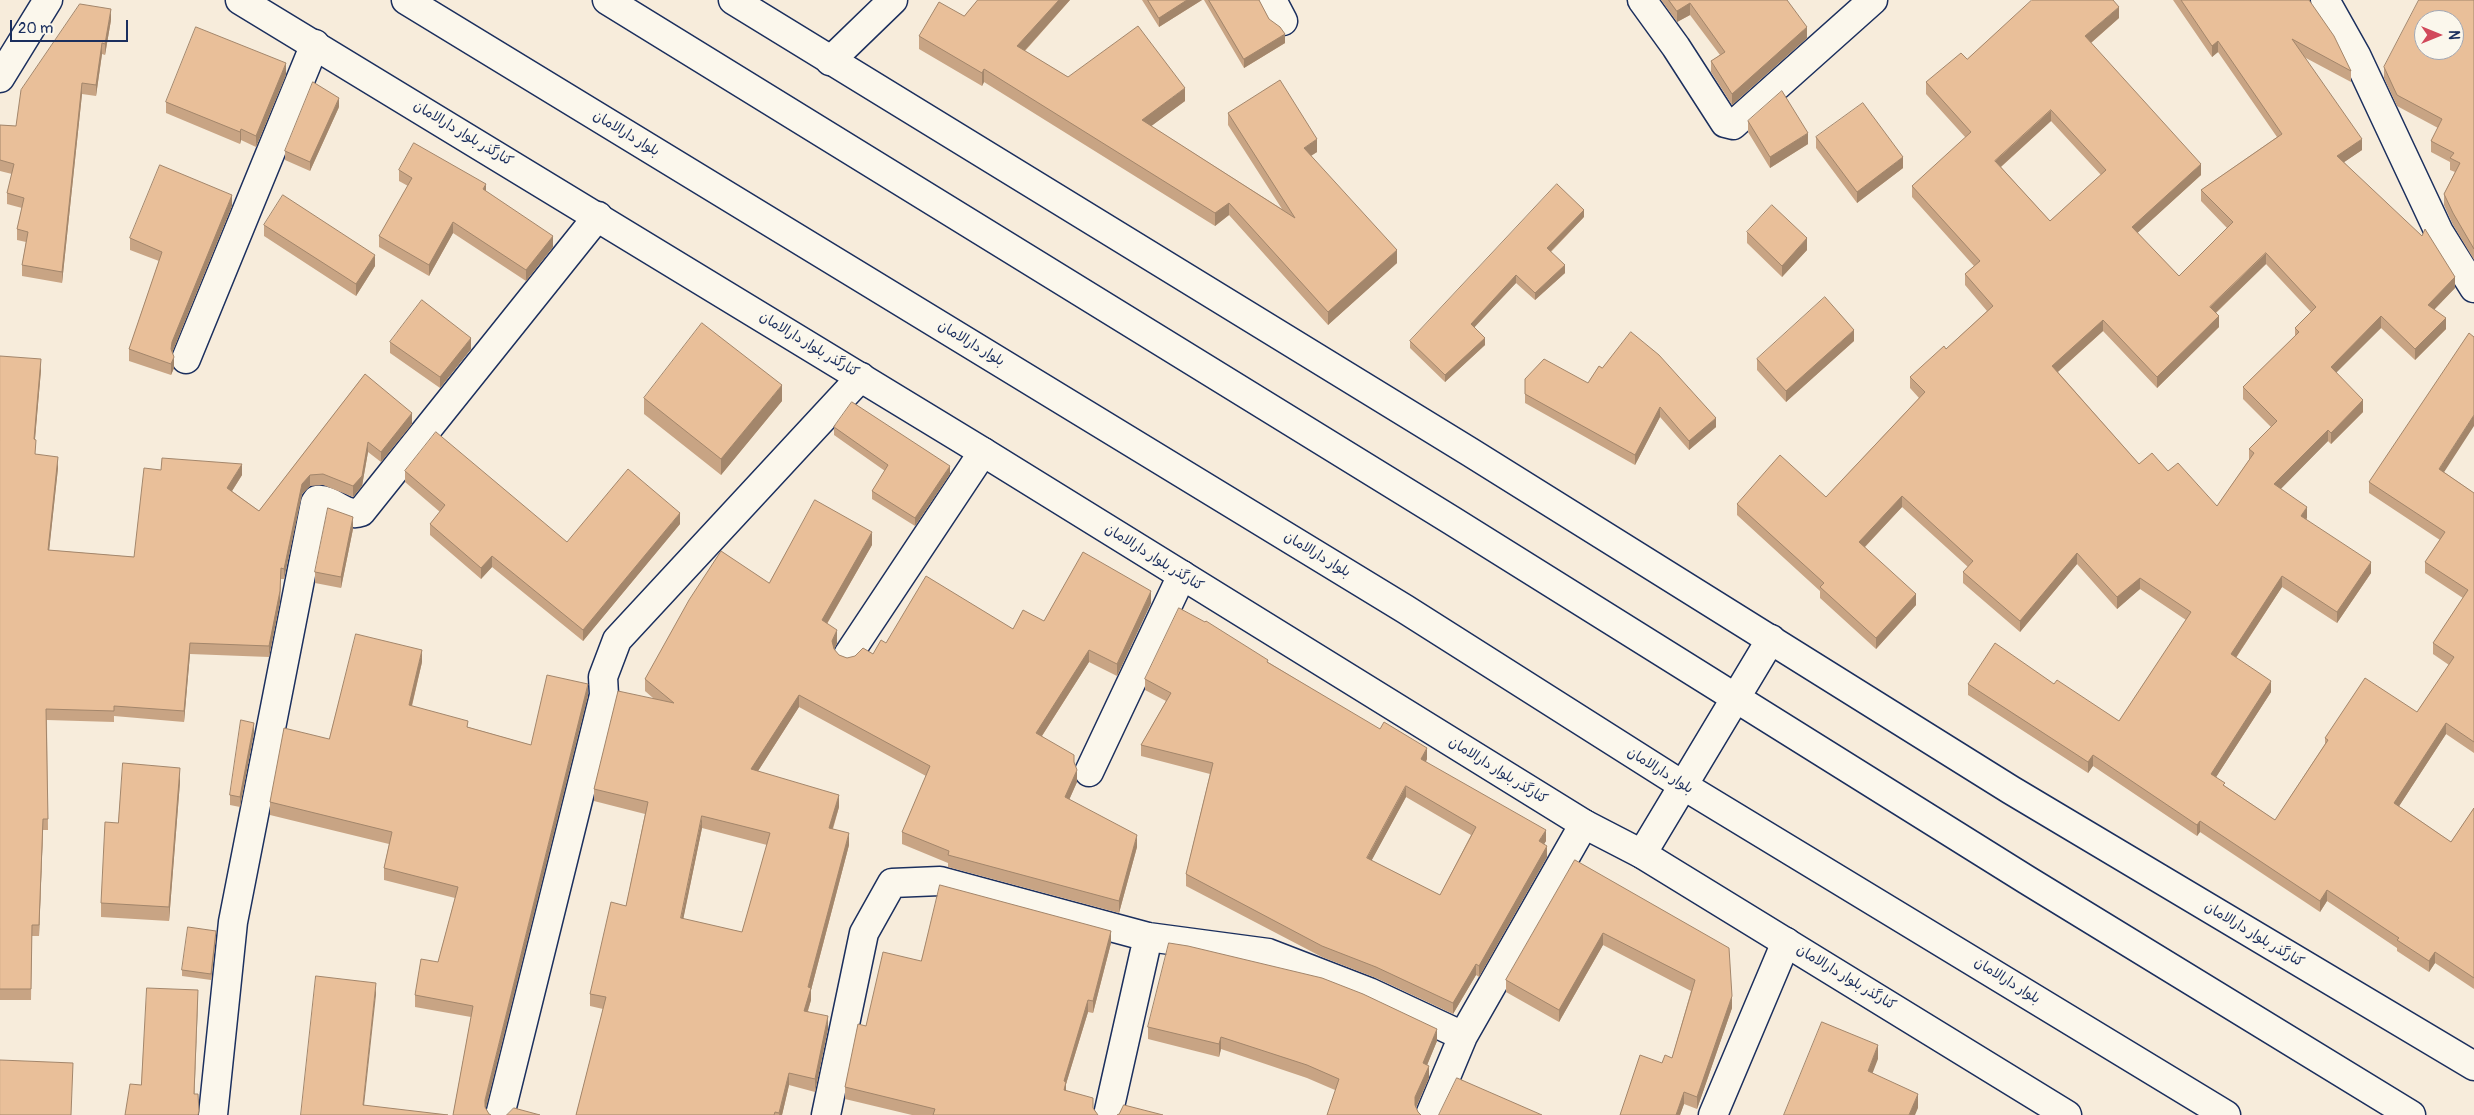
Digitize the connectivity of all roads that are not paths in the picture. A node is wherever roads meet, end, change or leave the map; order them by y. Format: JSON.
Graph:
{"nodes":[{"id":1,"x":48,"y":0,"type":"edge"},
{"id":2,"x":240,"y":0,"type":"edge"},
{"id":3,"x":406,"y":0,"type":"edge"},
{"id":4,"x":607,"y":0,"type":"edge"},
{"id":5,"x":733,"y":0,"type":"edge"},
{"id":6,"x":893,"y":0,"type":"edge"},
{"id":7,"x":1642,"y":0,"type":"edge"},
{"id":8,"x":1873,"y":0,"type":"edge"},
{"id":9,"x":2325,"y":0,"type":"edge"},
{"id":10,"x":315,"y":44,"type":"junction"},
{"id":11,"x":830,"y":61,"type":"junction"},
{"id":12,"x":0,"y":78,"type":"edge"},
{"id":13,"x":598,"y":216,"type":"junction"},
{"id":14,"x":2474,"y":288,"type":"edge"},
{"id":15,"x":186,"y":359,"type":"dead end"},
{"id":16,"x":861,"y":377,"type":"junction"},
{"id":17,"x":983,"y":452,"type":"junction"},
{"id":18,"x":1182,"y":575,"type":"junction"},
{"id":19,"x":1770,"y":640,"type":"junction"},
{"id":20,"x":848,"y":655,"type":"dead end"},
{"id":21,"x":1734,"y":700,"type":"junction"},
{"id":22,"x":1089,"y":772,"type":"dead end"},
{"id":23,"x":1684,"y":786,"type":"junction"},
{"id":24,"x":1584,"y":824,"type":"junction"},
{"id":25,"x":1642,"y":854,"type":"junction"},
{"id":26,"x":1148,"y":937,"type":"junction"},
{"id":27,"x":1786,"y":942,"type":"junction"},
{"id":28,"x":1463,"y":1036,"type":"junction"},
{"id":29,"x":2474,"y":1066,"type":"edge"},
{"id":30,"x":214,"y":1115,"type":"edge"},
{"id":31,"x":500,"y":1115,"type":"edge"},
{"id":32,"x":826,"y":1115,"type":"edge"},
{"id":33,"x":1108,"y":1115,"type":"edge"},
{"id":34,"x":1430,"y":1115,"type":"edge"},
{"id":35,"x":1713,"y":1115,"type":"edge"},
{"id":36,"x":2067,"y":1115,"type":"edge"},
{"id":37,"x":2226,"y":1115,"type":"edge"},
{"id":38,"x":2411,"y":1115,"type":"edge"}],
"edges":[{"from":1,"to":12,"type":"street"},
{"from":2,"to":10,"type":"street","name":"کنارگذر بلوار دارالامان"},
{"from":3,"to":23,"type":"street","name":"بلوار دارالامان"},
{"from":4,"to":21,"type":"street"},
{"from":5,"to":11,"type":"street","name":"کنارگذر بلوار دارالامان"},
{"from":6,"to":11,"type":"street"},
{"from":7,"to":8,"type":"street"},
{"from":9,"to":14,"type":"street"},
{"from":10,"to":13,"type":"street","name":"کنارگذر بلوار دارالامان"},
{"from":10,"to":15,"type":"street"},
{"from":11,"to":19,"type":"street","name":"کنارگذر بلوار دارالامان"},
{"from":13,"to":16,"type":"street","name":"کنارگذر بلوار دارالامان"},
{"from":13,"to":30,"type":"street"},
{"from":16,"to":17,"type":"street","name":"کنارگذر بلوار دارالامان"},
{"from":16,"to":31,"type":"street"},
{"from":17,"to":18,"type":"street","name":"کنارگذر بلوار دارالامان"},
{"from":17,"to":20,"type":"street"},
{"from":18,"to":22,"type":"street"},
{"from":18,"to":24,"type":"street","name":"کنارگذر بلوار دارالامان"},
{"from":19,"to":21,"type":"street"},
{"from":19,"to":29,"type":"street","name":"کنارگذر بلوار دارالامان"},
{"from":21,"to":23,"type":"street"},
{"from":21,"to":38,"type":"street"},
{"from":23,"to":25,"type":"street"},
{"from":23,"to":37,"type":"street","name":"بلوار دارالامان"},
{"from":24,"to":25,"type":"street","name":"کنارگذر بلوار دارالامان"},
{"from":24,"to":28,"type":"street"},
{"from":25,"to":27,"type":"street","name":"کنارگذر بلوار دارالامان"},
{"from":26,"to":28,"type":"street"},
{"from":26,"to":32,"type":"street"},
{"from":26,"to":33,"type":"street"},
{"from":27,"to":35,"type":"street"},
{"from":27,"to":36,"type":"street","name":"کنارگذر بلوار دارالامان"},
{"from":28,"to":34,"type":"street"}]}
